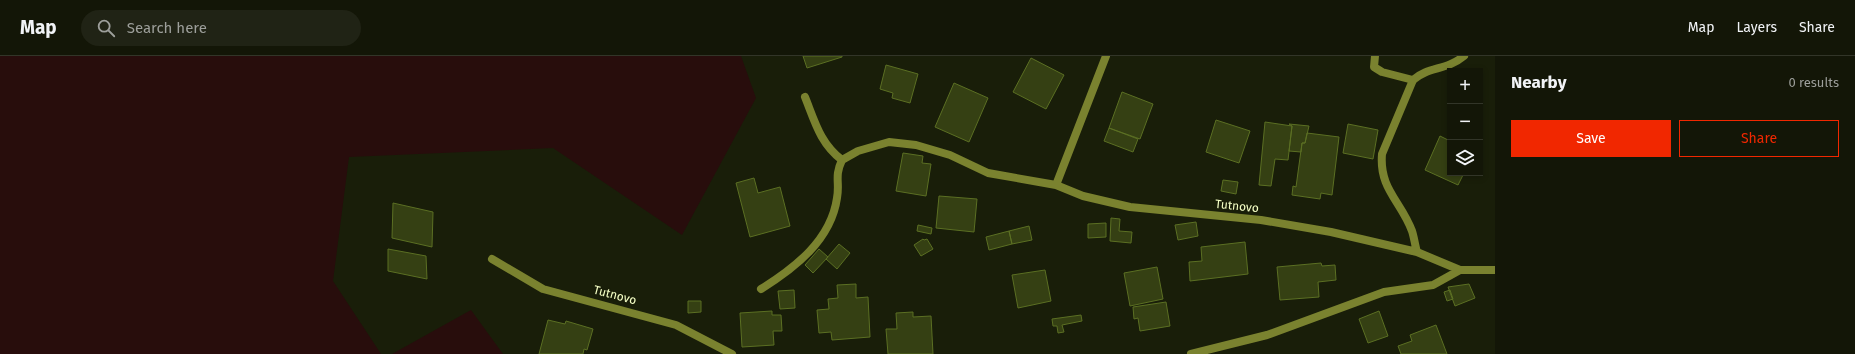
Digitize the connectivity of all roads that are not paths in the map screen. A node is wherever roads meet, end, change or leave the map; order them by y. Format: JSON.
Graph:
{"nodes":[{"id":1,"x":1106,"y":56,"type":"edge"},
{"id":2,"x":1375,"y":56,"type":"edge"},
{"id":3,"x":1464,"y":56,"type":"edge"},
{"id":4,"x":1413,"y":80,"type":"junction"},
{"id":5,"x":805,"y":97,"type":"dead end"},
{"id":6,"x":842,"y":160,"type":"junction"},
{"id":7,"x":1056,"y":185,"type":"junction"},
{"id":8,"x":1417,"y":252,"type":"junction"},
{"id":9,"x":492,"y":259,"type":"dead end"},
{"id":10,"x":1460,"y":270,"type":"junction"},
{"id":11,"x":1495,"y":270,"type":"edge"},
{"id":12,"x":761,"y":289,"type":"dead end"},
{"id":13,"x":732,"y":354,"type":"edge"},
{"id":14,"x":1191,"y":354,"type":"edge"}],
"edges":[{"from":1,"to":7,"type":"street"},
{"from":2,"to":4,"type":"street"},
{"from":3,"to":4,"type":"street"},
{"from":4,"to":8,"type":"street"},
{"from":5,"to":6,"type":"street"},
{"from":6,"to":7,"type":"street","name":"Tutnovo"},
{"from":6,"to":12,"type":"street"},
{"from":7,"to":8,"type":"street","name":"Tutnovo"},
{"from":8,"to":10,"type":"street","name":"Tutnovo"},
{"from":9,"to":13,"type":"street","name":"Tutnovo"},
{"from":10,"to":11,"type":"street","name":"Tutnovo"},
{"from":10,"to":14,"type":"street","name":"Tutnovo"}]}
